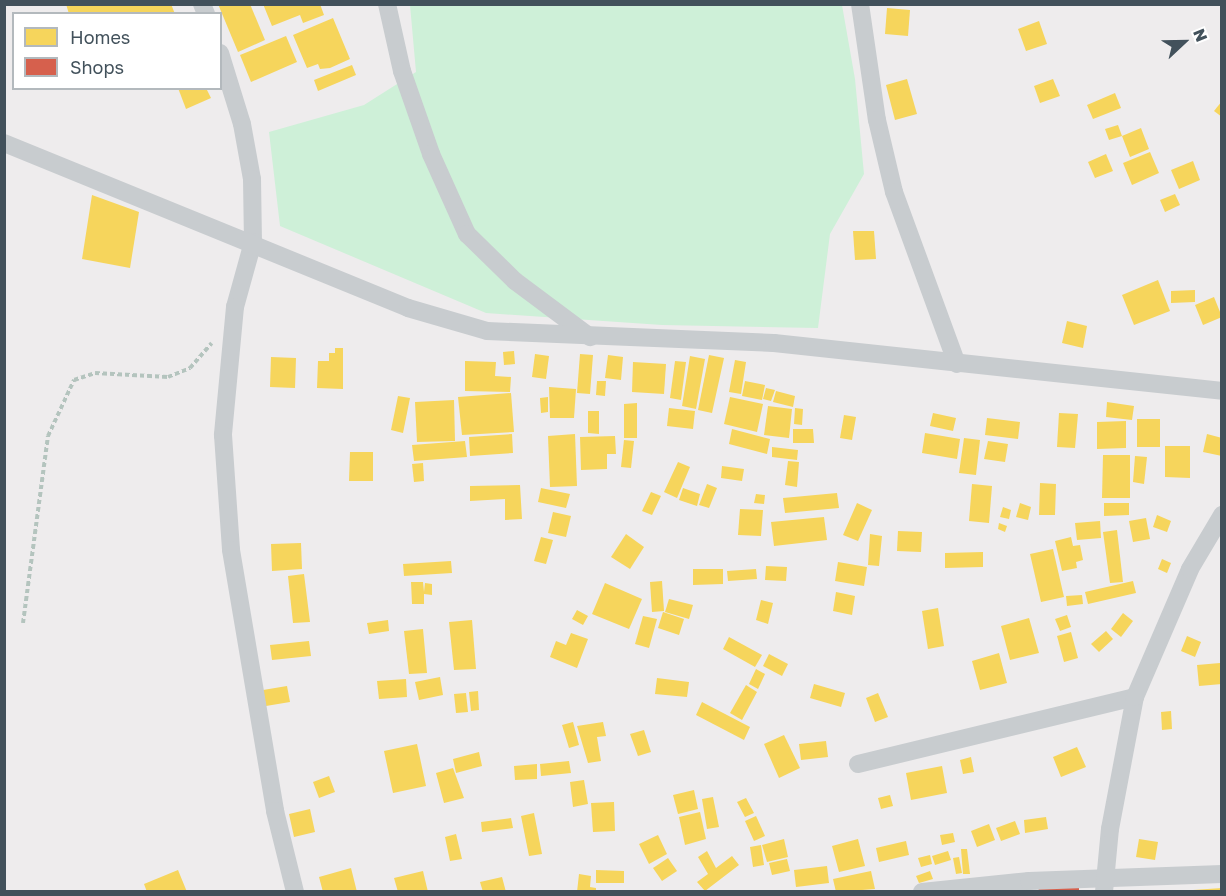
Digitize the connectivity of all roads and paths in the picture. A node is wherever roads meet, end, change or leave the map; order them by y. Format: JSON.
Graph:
{"nodes":[{"id":1,"x":387,"y":4,"type":"edge"},
{"id":2,"x":860,"y":4,"type":"edge"},
{"id":3,"x":222,"y":60,"type":"edge"},
{"id":4,"x":4,"y":143,"type":"edge"},
{"id":5,"x":252,"y":242,"type":"junction"},
{"id":6,"x":235,"y":307,"type":"junction"},
{"id":7,"x":590,"y":337,"type":"junction"},
{"id":8,"x":957,"y":364,"type":"junction"},
{"id":9,"x":1221,"y":391,"type":"edge"},
{"id":10,"x":1221,"y":515,"type":"edge"},
{"id":11,"x":23,"y":623,"type":"dead end"},
{"id":12,"x":1135,"y":697,"type":"junction"},
{"id":13,"x":858,"y":764,"type":"dead end"},
{"id":14,"x":1221,"y":874,"type":"edge"},
{"id":15,"x":1104,"y":885,"type":"edge"},
{"id":16,"x":295,"y":891,"type":"edge"},
{"id":17,"x":922,"y":891,"type":"edge"}],
"edges":[{"from":1,"to":7,"type":"street"},
{"from":2,"to":8,"type":"street"},
{"from":3,"to":5,"type":"street"},
{"from":4,"to":5,"type":"street"},
{"from":5,"to":6,"type":"street"},
{"from":5,"to":7,"type":"street"},
{"from":6,"to":11,"type":"path"},
{"from":6,"to":16,"type":"street"},
{"from":7,"to":8,"type":"street"},
{"from":8,"to":9,"type":"street"},
{"from":10,"to":12,"type":"street"},
{"from":12,"to":13,"type":"street"},
{"from":12,"to":15,"type":"street"},
{"from":14,"to":15,"type":"street"},
{"from":15,"to":17,"type":"street"}]}
